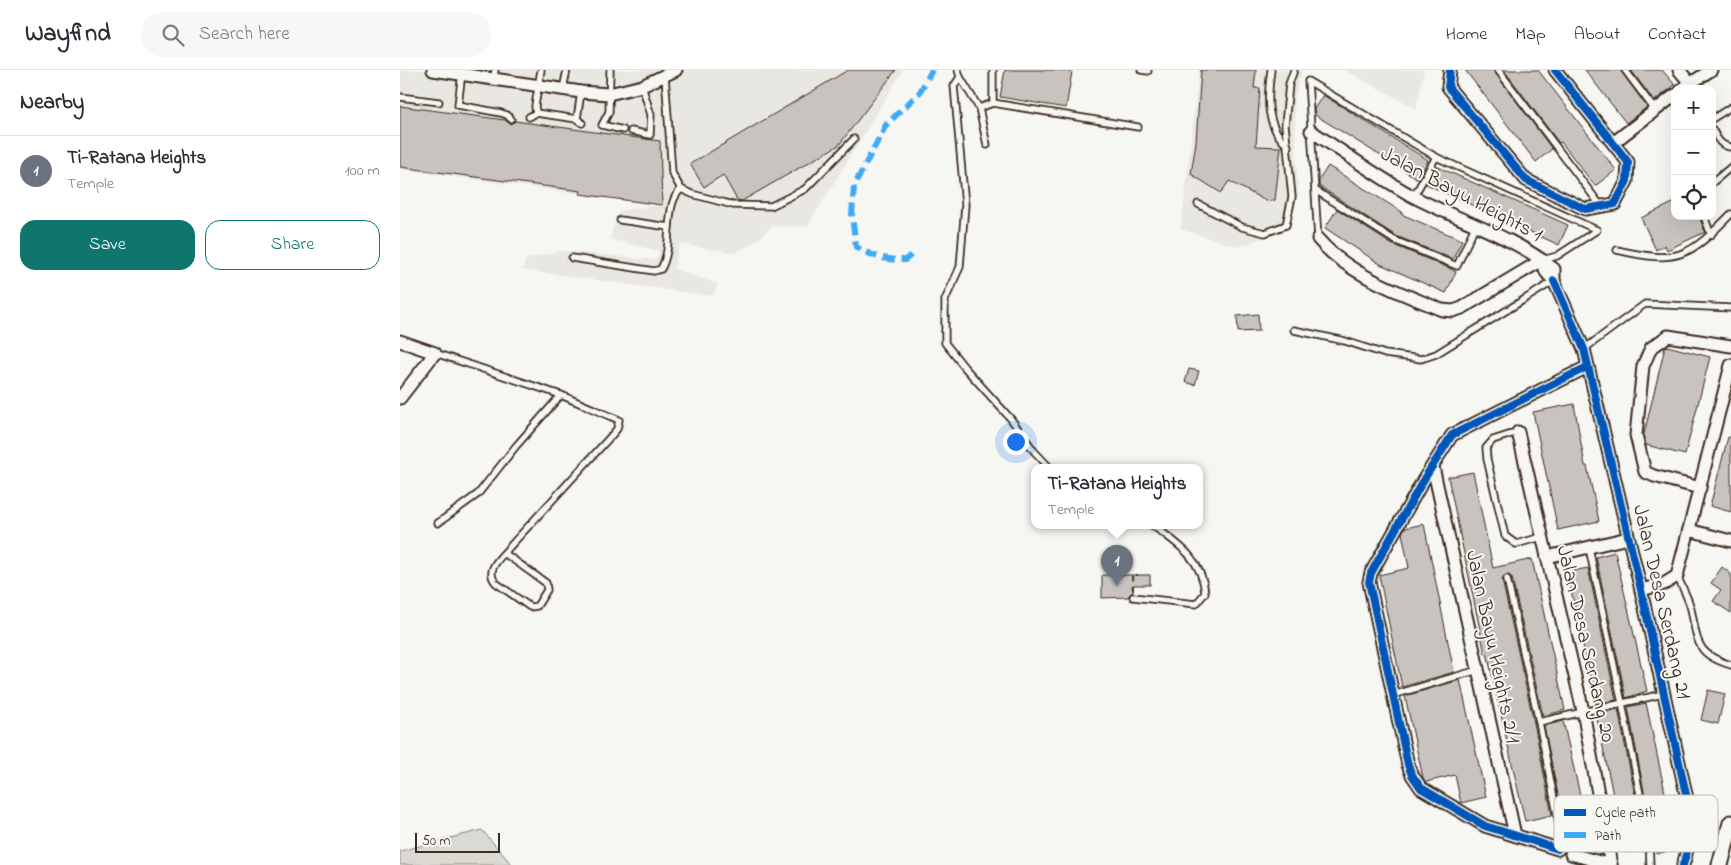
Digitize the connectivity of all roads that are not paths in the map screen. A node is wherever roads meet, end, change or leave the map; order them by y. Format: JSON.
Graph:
{"nodes":[{"id":1,"x":433,"y":70,"type":"edge"},
{"id":2,"x":541,"y":70,"type":"edge"},
{"id":3,"x":567,"y":70,"type":"edge"},
{"id":4,"x":610,"y":70,"type":"edge"},
{"id":5,"x":958,"y":70,"type":"edge"},
{"id":6,"x":993,"y":70,"type":"edge"},
{"id":7,"x":1141,"y":70,"type":"edge"},
{"id":8,"x":1271,"y":70,"type":"edge"},
{"id":9,"x":1294,"y":70,"type":"edge"},
{"id":10,"x":1450,"y":70,"type":"edge"},
{"id":11,"x":1498,"y":70,"type":"edge"},
{"id":12,"x":1555,"y":70,"type":"edge"},
{"id":13,"x":1626,"y":70,"type":"edge"},
{"id":14,"x":1679,"y":70,"type":"edge"},
{"id":15,"x":1712,"y":70,"type":"edge"},
{"id":16,"x":1148,"y":71,"type":"edge"},
{"id":17,"x":671,"y":72,"type":"edge"},
{"id":18,"x":466,"y":73,"type":"edge"},
{"id":19,"x":495,"y":74,"type":"edge"},
{"id":20,"x":960,"y":77,"type":"junction"},
{"id":21,"x":538,"y":85,"type":"junction"},
{"id":22,"x":1686,"y":85,"type":"edge"},
{"id":23,"x":1688,"y":85,"type":"edge"},
{"id":24,"x":642,"y":86,"type":"junction"},
{"id":25,"x":563,"y":89,"type":"junction"},
{"id":26,"x":581,"y":92,"type":"junction"},
{"id":27,"x":609,"y":94,"type":"junction"},
{"id":28,"x":400,"y":97,"type":"edge"},
{"id":29,"x":1671,"y":98,"type":"edge"},
{"id":30,"x":439,"y":102,"type":"dead end"},
{"id":31,"x":993,"y":104,"type":"junction"},
{"id":32,"x":1731,"y":107,"type":"edge"},
{"id":33,"x":979,"y":108,"type":"junction"},
{"id":34,"x":1655,"y":110,"type":"junction"},
{"id":35,"x":536,"y":113,"type":"junction"},
{"id":36,"x":1716,"y":116,"type":"edge"},
{"id":37,"x":529,"y":117,"type":"dead end"},
{"id":38,"x":511,"y":119,"type":"dead end"},
{"id":39,"x":1138,"y":127,"type":"dead end"},
{"id":40,"x":623,"y":130,"type":"dead end"},
{"id":41,"x":1713,"y":130,"type":"edge"},
{"id":42,"x":631,"y":131,"type":"dead end"},
{"id":43,"x":1311,"y":131,"type":"junction"},
{"id":44,"x":854,"y":139,"type":"dead end"},
{"id":45,"x":1613,"y":143,"type":"junction"},
{"id":46,"x":987,"y":145,"type":"dead end"},
{"id":47,"x":1288,"y":146,"type":"junction"},
{"id":48,"x":1731,"y":147,"type":"edge"},
{"id":49,"x":1436,"y":157,"type":"junction"},
{"id":50,"x":1731,"y":168,"type":"edge"},
{"id":51,"x":1716,"y":180,"type":"edge"},
{"id":52,"x":681,"y":189,"type":"junction"},
{"id":53,"x":1315,"y":190,"type":"junction"},
{"id":54,"x":1414,"y":196,"type":"junction"},
{"id":55,"x":1198,"y":204,"type":"dead end"},
{"id":56,"x":1603,"y":208,"type":"junction"},
{"id":57,"x":1731,"y":214,"type":"edge"},
{"id":58,"x":620,"y":220,"type":"dead end"},
{"id":59,"x":1705,"y":220,"type":"edge"},
{"id":60,"x":1475,"y":226,"type":"junction"},
{"id":61,"x":669,"y":227,"type":"junction"},
{"id":62,"x":1711,"y":235,"type":"junction"},
{"id":63,"x":1318,"y":239,"type":"joint"},
{"id":64,"x":1617,"y":250,"type":"dead end"},
{"id":65,"x":572,"y":258,"type":"dead end"},
{"id":66,"x":1542,"y":260,"type":"junction"},
{"id":67,"x":1554,"y":281,"type":"junction"},
{"id":68,"x":1731,"y":308,"type":"edge"},
{"id":69,"x":1294,"y":330,"type":"dead end"},
{"id":70,"x":400,"y":341,"type":"edge"},
{"id":71,"x":1731,"y":346,"type":"edge"},
{"id":72,"x":1584,"y":349,"type":"junction"},
{"id":73,"x":436,"y":353,"type":"junction"},
{"id":74,"x":1731,"y":365,"type":"edge"},
{"id":75,"x":1587,"y":367,"type":"junction"},
{"id":76,"x":561,"y":395,"type":"junction"},
{"id":77,"x":400,"y":398,"type":"edge"},
{"id":78,"x":1518,"y":432,"type":"joint"},
{"id":79,"x":1046,"y":464,"type":"edge"},
{"id":80,"x":1433,"y":466,"type":"junction"},
{"id":81,"x":1700,"y":488,"type":"junction"},
{"id":82,"x":438,"y":523,"type":"dead end"},
{"id":83,"x":1157,"y":529,"type":"edge"},
{"id":84,"x":1689,"y":530,"type":"junction"},
{"id":85,"x":1542,"y":537,"type":"junction"},
{"id":86,"x":1628,"y":538,"type":"junction"},
{"id":87,"x":1731,"y":541,"type":"edge"},
{"id":88,"x":1589,"y":548,"type":"junction"},
{"id":89,"x":504,"y":553,"type":"junction"},
{"id":90,"x":1547,"y":557,"type":"junction"},
{"id":91,"x":1677,"y":576,"type":"junction"},
{"id":92,"x":1507,"y":578,"type":"dead end"},
{"id":93,"x":1641,"y":590,"type":"junction"},
{"id":94,"x":1133,"y":597,"type":"road end"},
{"id":95,"x":1731,"y":666,"type":"edge"},
{"id":96,"x":1478,"y":670,"type":"junction"},
{"id":97,"x":1664,"y":694,"type":"junction"},
{"id":98,"x":1393,"y":695,"type":"junction"},
{"id":99,"x":1622,"y":703,"type":"junction"},
{"id":100,"x":1583,"y":711,"type":"junction"},
{"id":101,"x":1539,"y":722,"type":"junction"},
{"id":102,"x":1598,"y":795,"type":"edge"},
{"id":103,"x":1640,"y":795,"type":"edge"},
{"id":104,"x":1686,"y":795,"type":"edge"},
{"id":105,"x":1554,"y":798,"type":"edge"},
{"id":106,"x":1731,"y":823,"type":"edge"},
{"id":107,"x":1515,"y":835,"type":"junction"},
{"id":108,"x":1554,"y":848,"type":"edge"},
{"id":109,"x":1609,"y":852,"type":"edge"},
{"id":110,"x":1649,"y":852,"type":"edge"},
{"id":111,"x":1688,"y":852,"type":"edge"},
{"id":112,"x":1574,"y":858,"type":"edge"},
{"id":113,"x":1611,"y":865,"type":"edge"},
{"id":114,"x":1650,"y":865,"type":"edge"},
{"id":115,"x":1684,"y":865,"type":"edge"},
{"id":116,"x":1720,"y":865,"type":"edge"}],
"edges":[{"from":1,"to":18,"type":"street"},
{"from":2,"to":21,"type":"lane"},
{"from":3,"to":25,"type":"lane"},
{"from":4,"to":27,"type":"lane"},
{"from":5,"to":20,"type":"lane"},
{"from":6,"to":31,"type":"lane"},
{"from":7,"to":16,"type":"lane"},
{"from":8,"to":47,"type":"lane"},
{"from":9,"to":47,"type":"lane"},
{"from":10,"to":56,"type":"street"},
{"from":11,"to":56,"type":"lane"},
{"from":12,"to":45,"type":"street"},
{"from":13,"to":34,"type":"lane"},
{"from":14,"to":22,"type":"street"},
{"from":15,"to":23,"type":"street"},
{"from":17,"to":24,"type":"street"},
{"from":17,"to":52,"type":"lane"},
{"from":18,"to":19,"type":"street"},
{"from":18,"to":38,"type":"lane"},
{"from":19,"to":21,"type":"street"},
{"from":20,"to":33,"type":"lane"},
{"from":20,"to":79,"type":"lane"},
{"from":21,"to":25,"type":"street"},
{"from":21,"to":35,"type":"lane"},
{"from":24,"to":27,"type":"street"},
{"from":24,"to":42,"type":"lane"},
{"from":25,"to":26,"type":"street"},
{"from":26,"to":27,"type":"street"},
{"from":26,"to":35,"type":"lane"},
{"from":27,"to":40,"type":"lane"},
{"from":28,"to":30,"type":"lane"},
{"from":29,"to":34,"type":"street"},
{"from":31,"to":33,"type":"lane"},
{"from":31,"to":39,"type":"lane"},
{"from":32,"to":36,"type":"lane"},
{"from":33,"to":46,"type":"lane"},
{"from":34,"to":45,"type":"street"},
{"from":35,"to":37,"type":"lane"},
{"from":41,"to":48,"type":"lane"},
{"from":43,"to":49,"type":"lane"},
{"from":43,"to":53,"type":"lane"},
{"from":43,"to":54,"type":"street","name":"Jalan Bayu Heights 1"},
{"from":44,"to":52,"type":"lane"},
{"from":45,"to":56,"type":"street"},
{"from":47,"to":55,"type":"lane"},
{"from":49,"to":54,"type":"lane"},
{"from":49,"to":66,"type":"lane"},
{"from":50,"to":51,"type":"lane"},
{"from":52,"to":61,"type":"lane"},
{"from":53,"to":60,"type":"lane"},
{"from":53,"to":63,"type":"lane"},
{"from":54,"to":60,"type":"street","name":"Jalan Bayu Heights 1"},
{"from":57,"to":62,"type":"lane"},
{"from":58,"to":61,"type":"lane"},
{"from":59,"to":62,"type":"lane"},
{"from":60,"to":66,"type":"street","name":"Jalan Bayu Heights 1"},
{"from":61,"to":65,"type":"lane"},
{"from":62,"to":64,"type":"lane"},
{"from":63,"to":66,"type":"street"},
{"from":66,"to":67,"type":"street","name":"Jalan Desa Serdang 21"},
{"from":67,"to":69,"type":"lane"},
{"from":67,"to":72,"type":"street","name":"Jalan Desa Serdang 21"},
{"from":68,"to":72,"type":"lane"},
{"from":70,"to":73,"type":"street"},
{"from":71,"to":81,"type":"street"},
{"from":72,"to":75,"type":"street","name":"Jalan Desa Serdang 21"},
{"from":73,"to":76,"type":"lane"},
{"from":73,"to":77,"type":"street"},
{"from":74,"to":81,"type":"street"},
{"from":75,"to":80,"type":"street"},
{"from":75,"to":86,"type":"street","name":"Jalan Desa Serdang 21"},
{"from":76,"to":82,"type":"lane"},
{"from":76,"to":89,"type":"lane"},
{"from":78,"to":85,"type":"street","name":"Jalan Desa Serdang 20"},
{"from":78,"to":85,"type":"lane"},
{"from":80,"to":96,"type":"street","name":"Jalan Bayu Heights 2/1"},
{"from":80,"to":98,"type":"street"},
{"from":81,"to":84,"type":"street"},
{"from":83,"to":94,"type":"lane"},
{"from":84,"to":87,"type":"street"},
{"from":84,"to":91,"type":"street"},
{"from":85,"to":90,"type":"street","name":"Jalan Desa Serdang 20"},
{"from":86,"to":88,"type":"street"},
{"from":86,"to":93,"type":"street","name":"Jalan Desa Serdang 21"},
{"from":88,"to":90,"type":"street"},
{"from":88,"to":99,"type":"lane"},
{"from":89,"to":89,"type":"lane"},
{"from":90,"to":100,"type":"street","name":"Jalan Desa Serdang 20"},
{"from":91,"to":93,"type":"street"},
{"from":91,"to":95,"type":"lane"},
{"from":92,"to":101,"type":"lane"},
{"from":93,"to":97,"type":"street","name":"Jalan Desa Serdang 21"},
{"from":96,"to":98,"type":"lane"},
{"from":96,"to":107,"type":"street","name":"Jalan Bayu Heights 2/1"},
{"from":97,"to":99,"type":"lane"},
{"from":97,"to":104,"type":"street","name":"Jalan Desa Serdang 21"},
{"from":98,"to":107,"type":"street"},
{"from":99,"to":100,"type":"lane"},
{"from":99,"to":103,"type":"lane"},
{"from":100,"to":101,"type":"lane"},
{"from":100,"to":102,"type":"street","name":"Jalan Desa Serdang 20"},
{"from":101,"to":105,"type":"lane"},
{"from":106,"to":116,"type":"street"},
{"from":107,"to":108,"type":"street"},
{"from":109,"to":113,"type":"street","name":"Jalan Desa Serdang 20"},
{"from":110,"to":114,"type":"lane"},
{"from":111,"to":115,"type":"street","name":"Jalan Desa Serdang 21"},
{"from":112,"to":113,"type":"street"}]}
